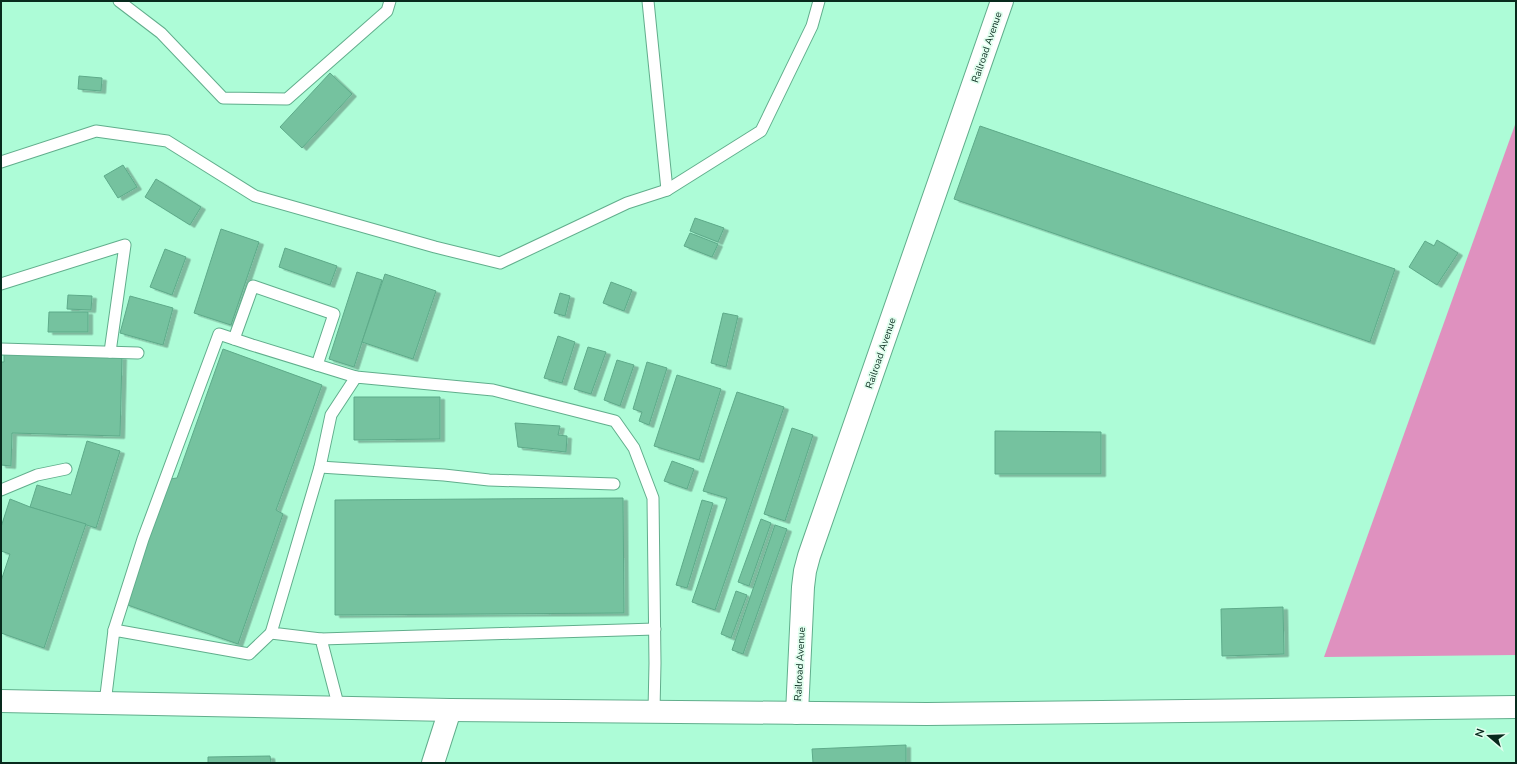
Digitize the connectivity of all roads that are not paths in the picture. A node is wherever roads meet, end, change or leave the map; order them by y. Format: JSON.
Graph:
{"nodes":[{"id":1,"x":119,"y":1,"type":"edge"},
{"id":2,"x":390,"y":1,"type":"edge"},
{"id":3,"x":648,"y":1,"type":"edge"},
{"id":4,"x":819,"y":1,"type":"edge"},
{"id":5,"x":1002,"y":1,"type":"edge"},
{"id":6,"x":1,"y":162,"type":"edge"},
{"id":7,"x":667,"y":190,"type":"junction"},
{"id":8,"x":1,"y":284,"type":"edge"},
{"id":9,"x":234,"y":339,"type":"junction"},
{"id":10,"x":1,"y":348,"type":"edge"},
{"id":11,"x":110,"y":352,"type":"junction"},
{"id":12,"x":138,"y":353,"type":"dead end"},
{"id":13,"x":317,"y":365,"type":"junction"},
{"id":14,"x":356,"y":377,"type":"junction"},
{"id":15,"x":320,"y":467,"type":"junction"},
{"id":16,"x":66,"y":469,"type":"dead end"},
{"id":17,"x":614,"y":484,"type":"dead end"},
{"id":18,"x":1,"y":490,"type":"edge"},
{"id":19,"x":655,"y":629,"type":"junction"},
{"id":20,"x":114,"y":630,"type":"junction"},
{"id":21,"x":272,"y":633,"type":"junction"},
{"id":22,"x":321,"y":639,"type":"junction"},
{"id":23,"x":1,"y":701,"type":"edge"},
{"id":24,"x":105,"y":703,"type":"junction"},
{"id":25,"x":1516,"y":707,"type":"edge"},
{"id":26,"x":339,"y":708,"type":"junction"},
{"id":27,"x":450,"y":710,"type":"junction"},
{"id":28,"x":654,"y":712,"type":"junction"},
{"id":29,"x":797,"y":713,"type":"junction"},
{"id":30,"x":433,"y":763,"type":"edge"}],
"edges":[{"from":1,"to":2,"type":"lane"},
{"from":3,"to":7,"type":"lane"},
{"from":4,"to":7,"type":"lane"},
{"from":5,"to":29,"type":"street","name":"Railroad Avenue"},
{"from":6,"to":7,"type":"lane"},
{"from":8,"to":11,"type":"lane"},
{"from":9,"to":13,"type":"lane"},
{"from":9,"to":13,"type":"lane"},
{"from":9,"to":20,"type":"lane"},
{"from":10,"to":11,"type":"lane"},
{"from":11,"to":12,"type":"lane"},
{"from":13,"to":14,"type":"lane"},
{"from":14,"to":15,"type":"lane"},
{"from":14,"to":19,"type":"lane"},
{"from":15,"to":17,"type":"lane"},
{"from":15,"to":21,"type":"lane"},
{"from":16,"to":18,"type":"lane"},
{"from":19,"to":22,"type":"lane"},
{"from":19,"to":28,"type":"lane"},
{"from":20,"to":21,"type":"lane"},
{"from":20,"to":24,"type":"lane"},
{"from":21,"to":22,"type":"lane"},
{"from":22,"to":26,"type":"lane"},
{"from":23,"to":24,"type":"street"},
{"from":24,"to":26,"type":"street"},
{"from":25,"to":29,"type":"street"},
{"from":26,"to":27,"type":"street"},
{"from":27,"to":28,"type":"street"},
{"from":27,"to":30,"type":"street"},
{"from":28,"to":29,"type":"street"}]}
